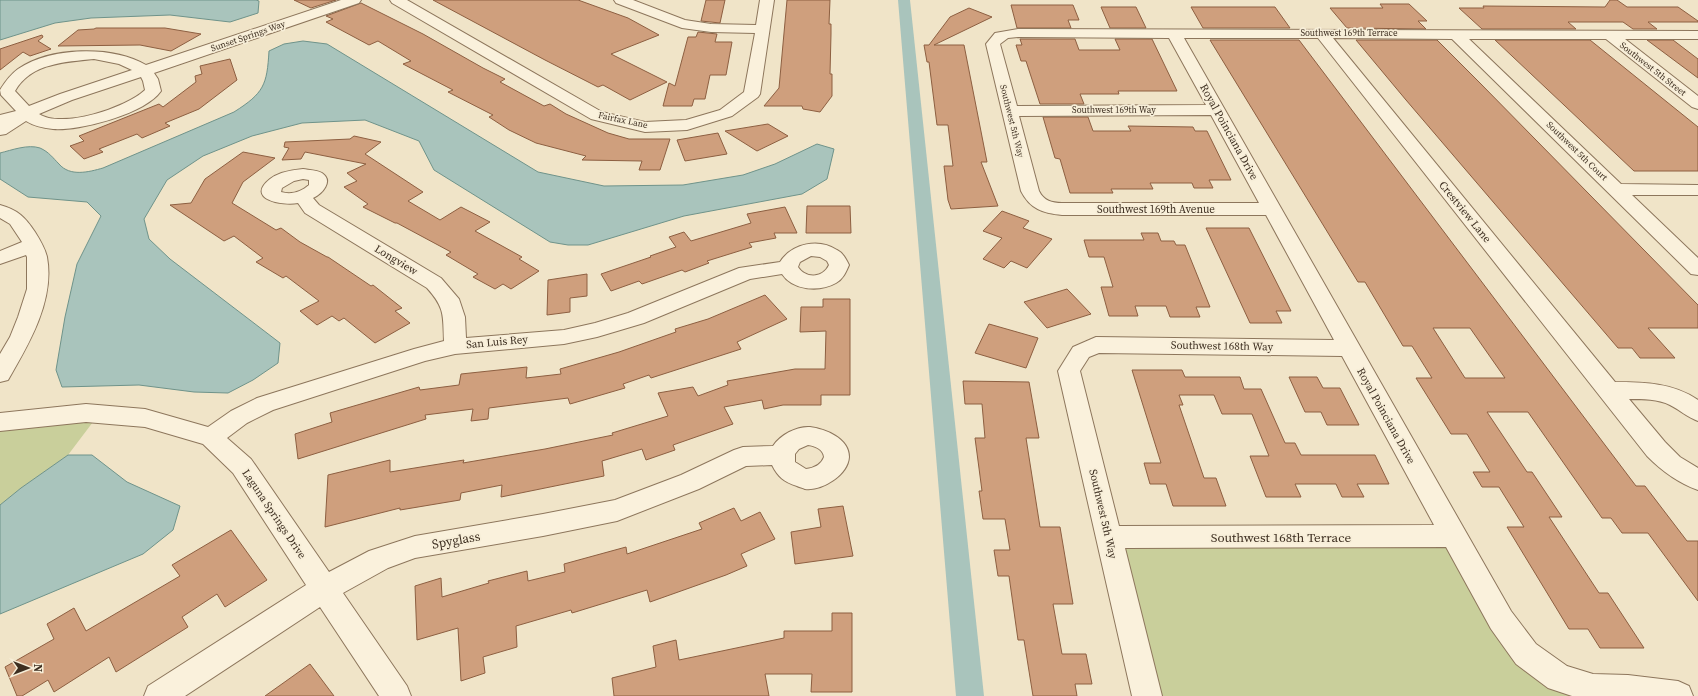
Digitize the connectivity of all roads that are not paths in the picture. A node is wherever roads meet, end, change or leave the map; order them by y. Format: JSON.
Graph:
{"nodes":[{"id":1,"x":354,"y":0,"type":"edge"},
{"id":2,"x":397,"y":0,"type":"edge"},
{"id":3,"x":620,"y":0,"type":"edge"},
{"id":4,"x":767,"y":0,"type":"edge"},
{"id":5,"x":762,"y":29,"type":"junction"},
{"id":6,"x":1174,"y":32,"type":"junction"},
{"id":7,"x":1321,"y":33,"type":"junction"},
{"id":8,"x":1456,"y":34,"type":"junction"},
{"id":9,"x":1609,"y":34,"type":"junction"},
{"id":10,"x":1698,"y":35,"type":"edge"},
{"id":11,"x":999,"y":36,"type":"joint"},
{"id":12,"x":142,"y":71,"type":"junction"},
{"id":13,"x":1698,"y":104,"type":"edge"},
{"id":14,"x":1217,"y":110,"type":"junction"},
{"id":15,"x":1010,"y":111,"type":"junction"},
{"id":16,"x":26,"y":113,"type":"junction"},
{"id":17,"x":0,"y":120,"type":"edge"},
{"id":18,"x":0,"y":130,"type":"edge"},
{"id":19,"x":1616,"y":189,"type":"junction"},
{"id":20,"x":1698,"y":190,"type":"edge"},
{"id":21,"x":302,"y":196,"type":"dead end"},
{"id":22,"x":1041,"y":206,"type":"joint"},
{"id":23,"x":1272,"y":209,"type":"junction"},
{"id":24,"x":0,"y":211,"type":"edge"},
{"id":25,"x":33,"y":245,"type":"junction"},
{"id":26,"x":0,"y":258,"type":"edge"},
{"id":27,"x":788,"y":267,"type":"dead end"},
{"id":28,"x":1698,"y":269,"type":"edge"},
{"id":29,"x":1096,"y":345,"type":"joint"},
{"id":30,"x":455,"y":346,"type":"junction"},
{"id":31,"x":1348,"y":348,"type":"junction"},
{"id":32,"x":3,"y":364,"type":"edge"},
{"id":33,"x":1608,"y":391,"type":"junction"},
{"id":34,"x":1698,"y":412,"type":"edge"},
{"id":35,"x":0,"y":422,"type":"edge"},
{"id":36,"x":211,"y":437,"type":"junction"},
{"id":37,"x":781,"y":455,"type":"dead end"},
{"id":38,"x":1698,"y":480,"type":"edge"},
{"id":39,"x":1454,"y":536,"type":"junction"},
{"id":40,"x":1109,"y":538,"type":"junction"},
{"id":41,"x":324,"y":589,"type":"junction"},
{"id":42,"x":159,"y":696,"type":"edge"},
{"id":43,"x":396,"y":696,"type":"edge"},
{"id":44,"x":1147,"y":696,"type":"edge"},
{"id":45,"x":1678,"y":696,"type":"edge"}],
"edges":[{"from":1,"to":12,"type":"street","name":"Sunset Springs Way"},
{"from":2,"to":5,"type":"street","name":"Fairfax Lane"},
{"from":3,"to":5,"type":"street"},
{"from":4,"to":5,"type":"street","name":"Fairfax Lane"},
{"from":6,"to":7,"type":"street","name":"Southwest 169th Terrace"},
{"from":6,"to":11,"type":"street","name":"Southwest 169th Terrace"},
{"from":6,"to":14,"type":"street","name":"Royal Poinciana Drive"},
{"from":7,"to":8,"type":"street","name":"Southwest 169th Terrace"},
{"from":7,"to":33,"type":"street","name":"Crestview Lane"},
{"from":8,"to":9,"type":"street","name":"Southwest 169th Terrace"},
{"from":8,"to":19,"type":"street","name":"Southwest 5th Court"},
{"from":9,"to":10,"type":"street","name":"Southwest 169th Terrace"},
{"from":9,"to":13,"type":"street","name":"Southwest 5th Street"},
{"from":11,"to":15,"type":"street","name":"Southwest 5th Way"},
{"from":12,"to":16,"type":"street","name":"Sunset Springs Way"},
{"from":12,"to":16,"type":"street"},
{"from":12,"to":16,"type":"street"},
{"from":14,"to":15,"type":"street","name":"Southwest 169th Way"},
{"from":14,"to":23,"type":"street","name":"Royal Poinciana Drive"},
{"from":15,"to":22,"type":"street","name":"Southwest 5th Way"},
{"from":16,"to":17,"type":"street","name":"Sunset Springs Way"},
{"from":16,"to":18,"type":"street","name":"Sunset Springs Way"},
{"from":19,"to":20,"type":"street"},
{"from":19,"to":28,"type":"street","name":"Southwest 5th Court"},
{"from":21,"to":30,"type":"street","name":"Longview"},
{"from":22,"to":23,"type":"street","name":"Southwest 169th Avenue"},
{"from":23,"to":31,"type":"street","name":"Royal Poinciana Drive"},
{"from":24,"to":25,"type":"street"},
{"from":25,"to":26,"type":"street"},
{"from":25,"to":32,"type":"street"},
{"from":27,"to":30,"type":"street","name":"San Luis Rey"},
{"from":29,"to":31,"type":"street","name":"Southwest 168th Way"},
{"from":29,"to":40,"type":"street","name":"Southwest 5th Way"},
{"from":30,"to":36,"type":"street","name":"San Luis Rey"},
{"from":31,"to":39,"type":"street","name":"Royal Poinciana Drive"},
{"from":33,"to":34,"type":"street"},
{"from":33,"to":38,"type":"street","name":"Crestview Lane"},
{"from":35,"to":36,"type":"street","name":"Laguna Springs Drive"},
{"from":36,"to":41,"type":"street","name":"Laguna Springs Drive"},
{"from":37,"to":41,"type":"street","name":"Spyglass"},
{"from":39,"to":40,"type":"street","name":"Southwest 168th Terrace"},
{"from":39,"to":45,"type":"street","name":"Royal Poinciana Drive"},
{"from":40,"to":44,"type":"street","name":"Southwest 5th Way"},
{"from":41,"to":42,"type":"street","name":"Spyglass"},
{"from":41,"to":43,"type":"street","name":"Laguna Springs Drive"}]}
